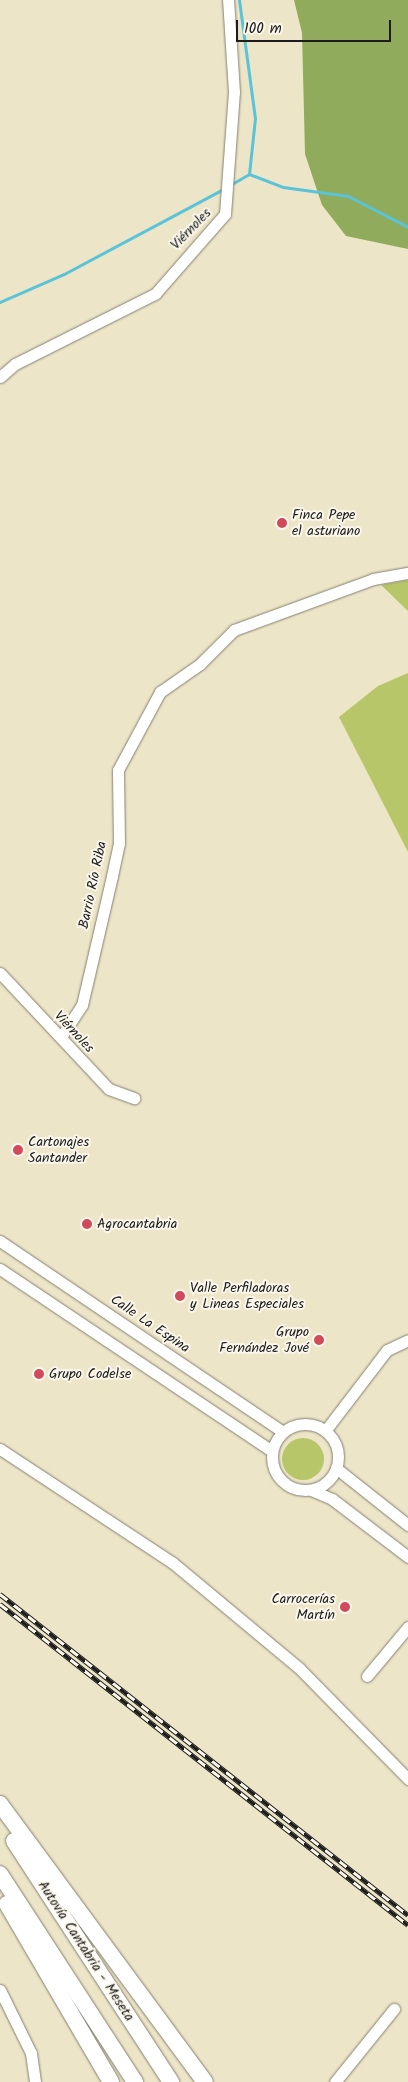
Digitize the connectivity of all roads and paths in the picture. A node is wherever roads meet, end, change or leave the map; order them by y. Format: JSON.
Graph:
{"nodes":[{"id":1,"x":228,"y":0,"type":"edge"},
{"id":2,"x":0,"y":377,"type":"edge"},
{"id":3,"x":408,"y":573,"type":"edge"},
{"id":4,"x":0,"y":973,"type":"edge"},
{"id":5,"x":61,"y":1038,"type":"junction"},
{"id":6,"x":134,"y":1098,"type":"dead end"},
{"id":7,"x":0,"y":1241,"type":"edge"},
{"id":8,"x":0,"y":1269,"type":"edge"},
{"id":9,"x":408,"y":1340,"type":"edge"},
{"id":10,"x":325,"y":1431,"type":"junction"},
{"id":11,"x":283,"y":1432,"type":"junction"},
{"id":12,"x":0,"y":1449,"type":"edge"},
{"id":13,"x":272,"y":1451,"type":"junction"},
{"id":14,"x":336,"y":1468,"type":"junction"},
{"id":15,"x":311,"y":1490,"type":"junction"},
{"id":16,"x":408,"y":1524,"type":"edge"},
{"id":17,"x":408,"y":1558,"type":"edge"},
{"id":18,"x":408,"y":1627,"type":"edge"},
{"id":19,"x":367,"y":1676,"type":"dead end"},
{"id":20,"x":408,"y":1779,"type":"edge"},
{"id":21,"x":0,"y":1804,"type":"edge"},
{"id":22,"x":0,"y":1820,"type":"edge"},
{"id":23,"x":0,"y":1874,"type":"edge"},
{"id":24,"x":0,"y":1892,"type":"edge"},
{"id":25,"x":0,"y":1990,"type":"edge"},
{"id":26,"x":394,"y":2009,"type":"dead end"},
{"id":27,"x":35,"y":2082,"type":"edge"},
{"id":28,"x":111,"y":2082,"type":"edge"},
{"id":29,"x":135,"y":2082,"type":"edge"},
{"id":30,"x":171,"y":2082,"type":"edge"},
{"id":31,"x":206,"y":2082,"type":"edge"},
{"id":32,"x":335,"y":2082,"type":"edge"}],
"edges":[{"from":1,"to":2,"type":"street","name":"Viérnoles"},
{"from":3,"to":5,"type":"street","name":"Barrio Río Riba"},
{"from":4,"to":5,"type":"street","name":"Viérnoles"},
{"from":5,"to":6,"type":"street","name":"Viérnoles"},
{"from":7,"to":11,"type":"street","name":"Calle La Espina"},
{"from":8,"to":13,"type":"street"},
{"from":9,"to":10,"type":"street"},
{"from":10,"to":11,"type":"street"},
{"from":10,"to":14,"type":"street"},
{"from":11,"to":13,"type":"street"},
{"from":12,"to":20,"type":"street"},
{"from":13,"to":15,"type":"street"},
{"from":14,"to":15,"type":"street"},
{"from":14,"to":16,"type":"street"},
{"from":15,"to":17,"type":"street"},
{"from":18,"to":19,"type":"street"},
{"from":21,"to":31,"type":"highway"},
{"from":22,"to":30,"type":"highway","name":"Autovía Cantabria - Meseta"},
{"from":23,"to":29,"type":"highway"},
{"from":24,"to":28,"type":"highway"},
{"from":25,"to":27,"type":"street"},
{"from":26,"to":32,"type":"street"}]}
